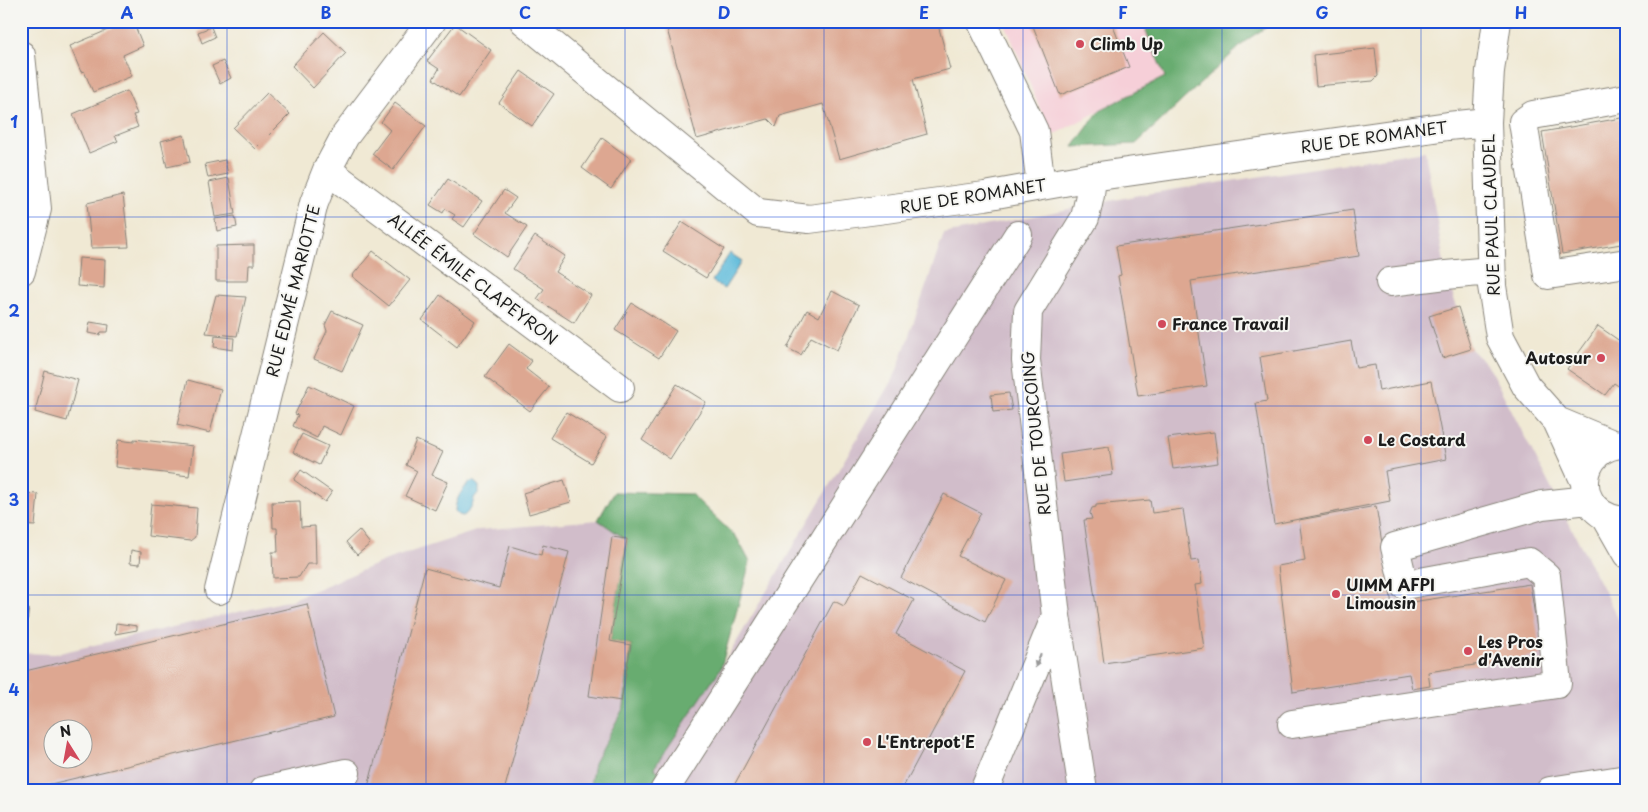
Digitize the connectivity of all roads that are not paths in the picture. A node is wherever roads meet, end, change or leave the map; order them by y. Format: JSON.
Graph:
{"nodes":[{"id":1,"x":432,"y":21,"type":"edge"},
{"id":2,"x":524,"y":21,"type":"edge"},
{"id":3,"x":981,"y":21,"type":"edge"},
{"id":4,"x":1497,"y":21,"type":"edge"},
{"id":5,"x":21,"y":55,"type":"edge"},
{"id":6,"x":1627,"y":98,"type":"edge"},
{"id":7,"x":1487,"y":122,"type":"junction"},
{"id":8,"x":327,"y":170,"type":"junction"},
{"id":9,"x":1092,"y":177,"type":"junction"},
{"id":10,"x":1041,"y":185,"type":"junction"},
{"id":11,"x":1018,"y":236,"type":"dead end"},
{"id":12,"x":1627,"y":263,"type":"edge"},
{"id":13,"x":21,"y":270,"type":"edge"},
{"id":14,"x":1491,"y":271,"type":"junction"},
{"id":15,"x":1390,"y":282,"type":"dead end"},
{"id":16,"x":620,"y":388,"type":"dead end"},
{"id":17,"x":1557,"y":421,"type":"junction"},
{"id":18,"x":1621,"y":445,"type":"edge"},
{"id":19,"x":1602,"y":505,"type":"edge"},
{"id":20,"x":1627,"y":554,"type":"edge"},
{"id":21,"x":218,"y":590,"type":"dead end"},
{"id":22,"x":1056,"y":616,"type":"junction"},
{"id":23,"x":1292,"y":724,"type":"dead end"},
{"id":24,"x":346,"y":773,"type":"dead end"},
{"id":25,"x":1627,"y":779,"type":"edge"},
{"id":26,"x":263,"y":791,"type":"edge"},
{"id":27,"x":664,"y":791,"type":"edge"},
{"id":28,"x":984,"y":791,"type":"edge"},
{"id":29,"x":1083,"y":791,"type":"edge"},
{"id":30,"x":1550,"y":791,"type":"edge"}],
"edges":[{"from":1,"to":8,"type":"street","name":"RUE EDMÉ MARIOTTE"},
{"from":2,"to":10,"type":"street","name":"RUE DE ROMANET"},
{"from":3,"to":10,"type":"street"},
{"from":4,"to":7,"type":"street","name":"RUE PAUL CLAUDEL"},
{"from":5,"to":13,"type":"street"},
{"from":6,"to":12,"type":"street"},
{"from":7,"to":9,"type":"street","name":"RUE DE ROMANET"},
{"from":7,"to":14,"type":"street","name":"RUE PAUL CLAUDEL"},
{"from":8,"to":16,"type":"street","name":"ALLÉE ÉMILE CLAPEYRON"},
{"from":8,"to":21,"type":"street","name":"RUE EDMÉ MARIOTTE"},
{"from":9,"to":10,"type":"street","name":"RUE DE ROMANET"},
{"from":9,"to":22,"type":"street","name":"RUE DE TOURCOING"},
{"from":11,"to":27,"type":"street"},
{"from":14,"to":15,"type":"street"},
{"from":14,"to":17,"type":"street","name":"RUE PAUL CLAUDEL"},
{"from":17,"to":18,"type":"street","name":"RUE PAUL CLAUDEL"},
{"from":17,"to":19,"type":"street","name":"RUE PAUL CLAUDEL"},
{"from":18,"to":19,"type":"street"},
{"from":19,"to":20,"type":"street","name":"RUE PAUL CLAUDEL"},
{"from":19,"to":23,"type":"street"},
{"from":22,"to":28,"type":"street","name":"RUE DE TOURCOING","one_way":true},
{"from":22,"to":29,"type":"street","name":"RUE DE TOURCOING"},
{"from":24,"to":26,"type":"street"},
{"from":25,"to":30,"type":"street"}]}
